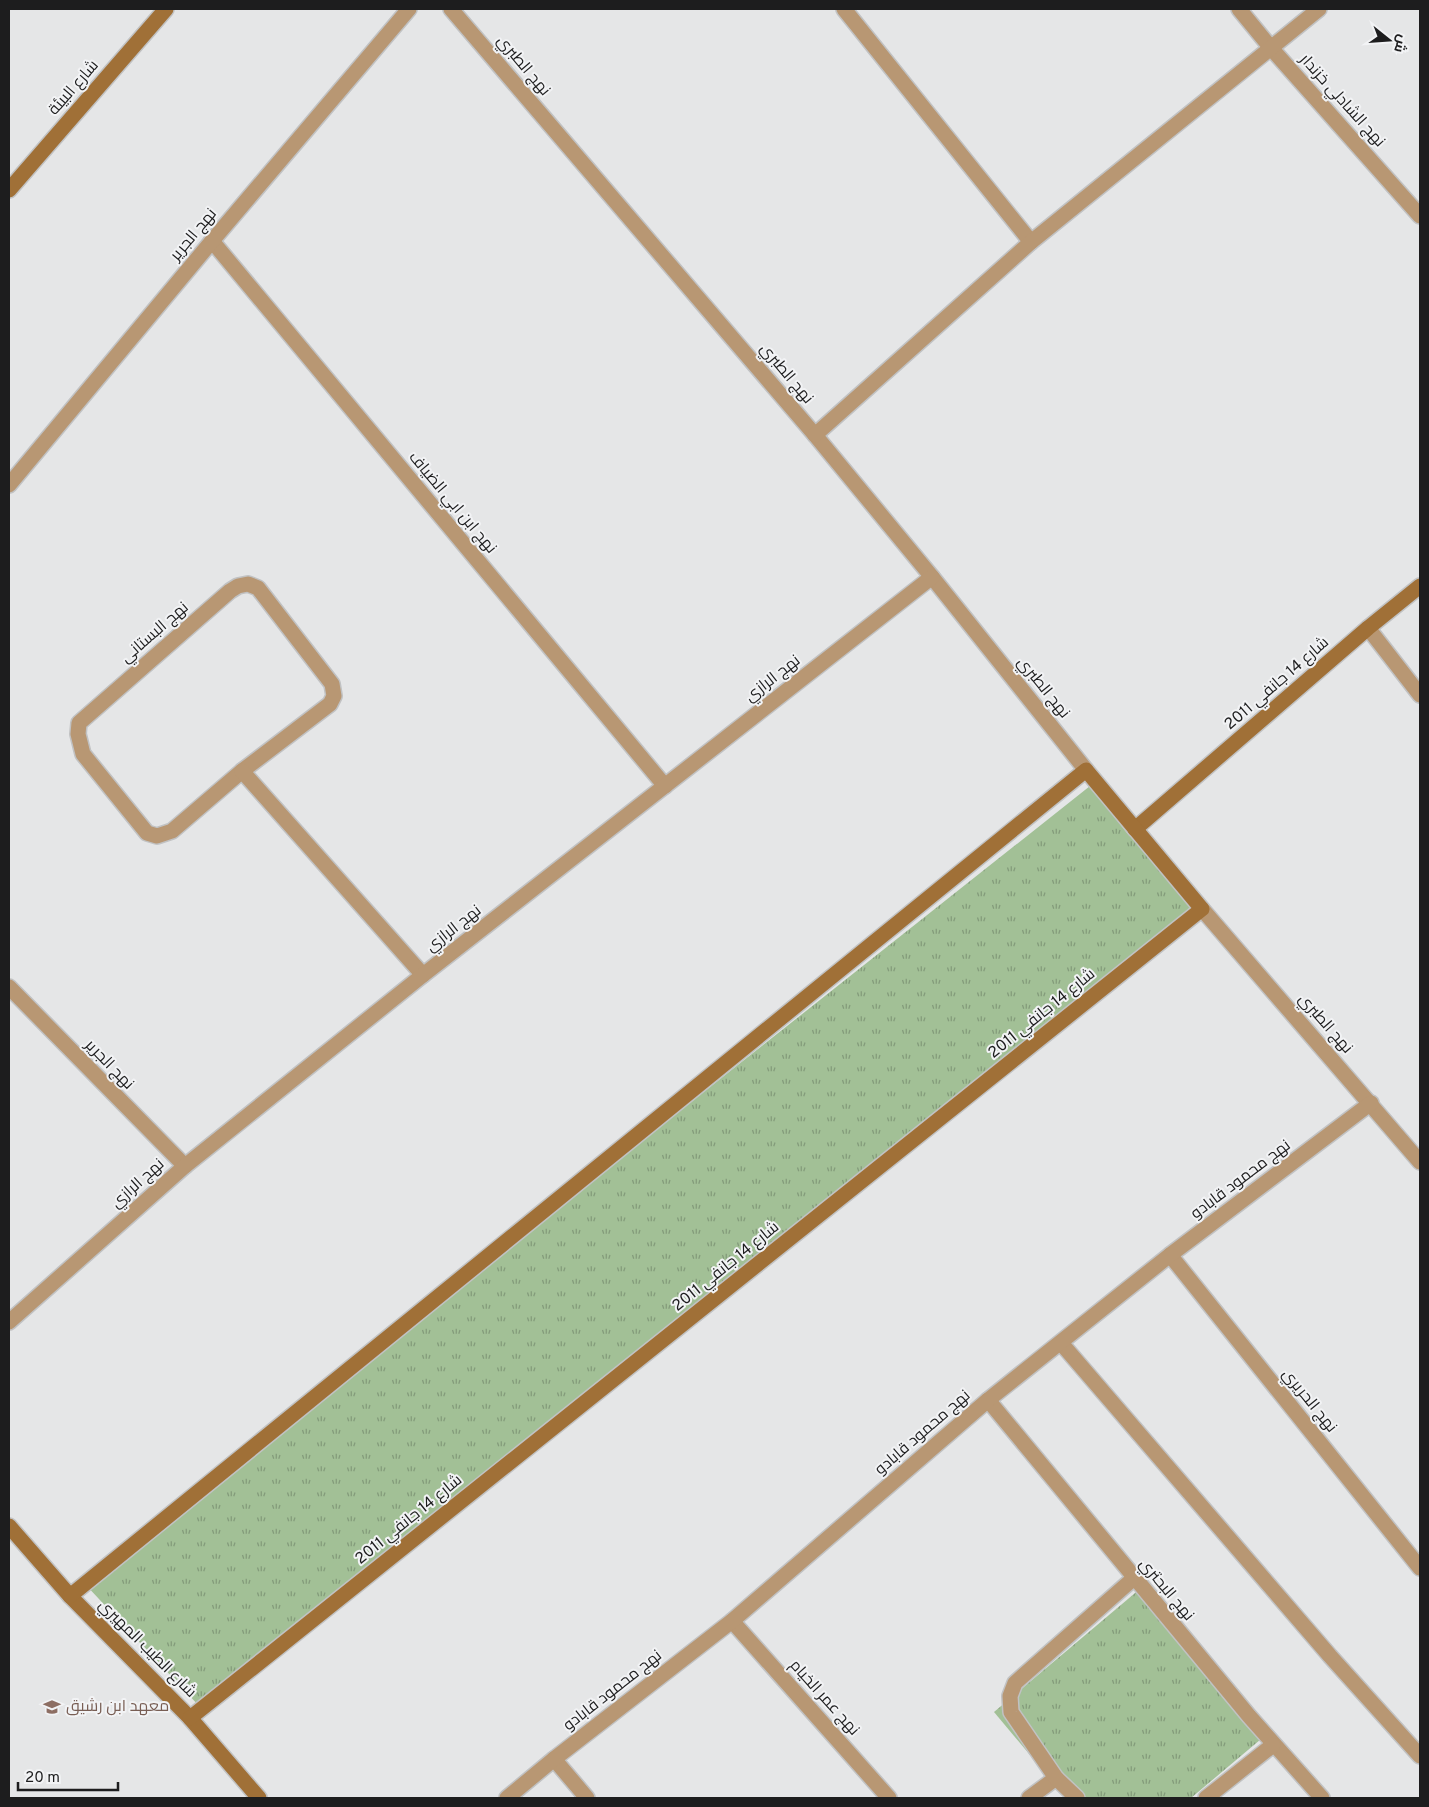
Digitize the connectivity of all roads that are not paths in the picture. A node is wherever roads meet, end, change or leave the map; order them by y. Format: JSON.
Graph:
{"nodes":[{"id":1,"x":166,"y":9,"type":"edge"},
{"id":2,"x":409,"y":9,"type":"edge"},
{"id":3,"x":451,"y":9,"type":"edge"},
{"id":4,"x":844,"y":9,"type":"edge"},
{"id":5,"x":1238,"y":9,"type":"edge"},
{"id":6,"x":1320,"y":9,"type":"edge"},
{"id":7,"x":1271,"y":48,"type":"junction"},
{"id":8,"x":9,"y":190,"type":"edge"},
{"id":9,"x":1420,"y":216,"type":"edge"},
{"id":10,"x":212,"y":241,"type":"junction"},
{"id":11,"x":1032,"y":242,"type":"junction"},
{"id":12,"x":815,"y":435,"type":"junction"},
{"id":13,"x":9,"y":486,"type":"edge"},
{"id":14,"x":932,"y":576,"type":"junction"},
{"id":15,"x":1420,"y":586,"type":"edge"},
{"id":16,"x":1368,"y":628,"type":"junction"},
{"id":17,"x":1420,"y":695,"type":"edge"},
{"id":18,"x":1086,"y":770,"type":"junction"},
{"id":19,"x":242,"y":771,"type":"junction"},
{"id":20,"x":665,"y":786,"type":"junction"},
{"id":21,"x":1135,"y":830,"type":"junction"},
{"id":22,"x":1202,"y":909,"type":"junction"},
{"id":23,"x":423,"y":975,"type":"junction"},
{"id":24,"x":9,"y":987,"type":"edge"},
{"id":25,"x":1371,"y":1103,"type":"junction"},
{"id":26,"x":1420,"y":1162,"type":"edge"},
{"id":27,"x":184,"y":1166,"type":"junction"},
{"id":28,"x":1170,"y":1255,"type":"junction"},
{"id":29,"x":9,"y":1322,"type":"edge"},
{"id":30,"x":1060,"y":1343,"type":"junction"},
{"id":31,"x":988,"y":1400,"type":"junction"},
{"id":32,"x":9,"y":1526,"type":"edge"},
{"id":33,"x":1420,"y":1568,"type":"edge"},
{"id":34,"x":1134,"y":1578,"type":"junction"},
{"id":35,"x":70,"y":1596,"type":"junction"},
{"id":36,"x":732,"y":1621,"type":"junction"},
{"id":37,"x":190,"y":1718,"type":"junction"},
{"id":38,"x":1273,"y":1745,"type":"junction"},
{"id":39,"x":1420,"y":1756,"type":"edge"},
{"id":40,"x":554,"y":1759,"type":"junction"},
{"id":41,"x":1056,"y":1778,"type":"junction"},
{"id":42,"x":259,"y":1798,"type":"edge"},
{"id":43,"x":507,"y":1798,"type":"edge"},
{"id":44,"x":587,"y":1798,"type":"edge"},
{"id":45,"x":889,"y":1798,"type":"edge"},
{"id":46,"x":1029,"y":1798,"type":"edge"},
{"id":47,"x":1077,"y":1798,"type":"edge"},
{"id":48,"x":1206,"y":1798,"type":"edge"},
{"id":49,"x":1322,"y":1798,"type":"edge"}],
"edges":[{"from":1,"to":8,"type":"street","name":"شارع البيئة"},
{"from":2,"to":10,"type":"street","name":"نهج الجرير"},
{"from":3,"to":12,"type":"street","name":"نهج الطبري"},
{"from":4,"to":11,"type":"street"},
{"from":5,"to":7,"type":"street","name":"نهج الشادلي خزندار"},
{"from":6,"to":7,"type":"street"},
{"from":7,"to":9,"type":"street","name":"نهج الشادلي خزندار"},
{"from":7,"to":11,"type":"street"},
{"from":10,"to":13,"type":"street","name":"نهج الجرير"},
{"from":10,"to":20,"type":"street","name":"نهج ابن ابي الضياف"},
{"from":11,"to":12,"type":"street"},
{"from":12,"to":14,"type":"street","name":"نهج الطبري"},
{"from":14,"to":18,"type":"street","name":"نهج الطبري"},
{"from":14,"to":20,"type":"street","name":"نهج الرازي"},
{"from":15,"to":16,"type":"street","name":"شارع 14 جانفي 2011"},
{"from":16,"to":17,"type":"street"},
{"from":16,"to":21,"type":"street","name":"شارع 14 جانفي 2011"},
{"from":18,"to":21,"type":"street"},
{"from":18,"to":35,"type":"street"},
{"from":19,"to":19,"type":"street","name":"نهج البستاني"},
{"from":19,"to":23,"type":"street"},
{"from":20,"to":23,"type":"street","name":"نهج الرازي"},
{"from":21,"to":22,"type":"street"},
{"from":22,"to":25,"type":"street","name":"نهج الطبري"},
{"from":22,"to":37,"type":"street","name":"شارع 14 جانفي 2011"},
{"from":23,"to":27,"type":"street","name":"نهج الرازي"},
{"from":24,"to":27,"type":"street","name":"نهج الجرير"},
{"from":25,"to":26,"type":"street","name":"نهج الطبري"},
{"from":25,"to":28,"type":"street","name":"نهج محمود قابادو"},
{"from":27,"to":29,"type":"street","name":"نهج الرازي"},
{"from":28,"to":30,"type":"street","name":"نهج محمود قابادو"},
{"from":28,"to":33,"type":"street","name":"نهج الحريري"},
{"from":30,"to":31,"type":"street","name":"نهج محمود قابادو"},
{"from":30,"to":39,"type":"street"},
{"from":31,"to":34,"type":"street","name":"نهج البحتري"},
{"from":31,"to":36,"type":"street","name":"نهج محمود قابادو"},
{"from":32,"to":35,"type":"street","name":"شارع الطيب المهيري"},
{"from":34,"to":38,"type":"street","name":"نهج البحتري"},
{"from":34,"to":41,"type":"street"},
{"from":35,"to":37,"type":"street","name":"شارع الطيب المهيري"},
{"from":36,"to":40,"type":"street","name":"نهج محمود قابادو"},
{"from":36,"to":45,"type":"street","name":"نهج عمر الخيام"},
{"from":37,"to":42,"type":"street","name":"شارع الطيب المهيري"},
{"from":38,"to":48,"type":"street"},
{"from":38,"to":49,"type":"street","name":"نهج البحتري"},
{"from":40,"to":43,"type":"street","name":"نهج محمود قابادو"},
{"from":40,"to":44,"type":"street"},
{"from":41,"to":46,"type":"street"},
{"from":41,"to":47,"type":"street"}]}
